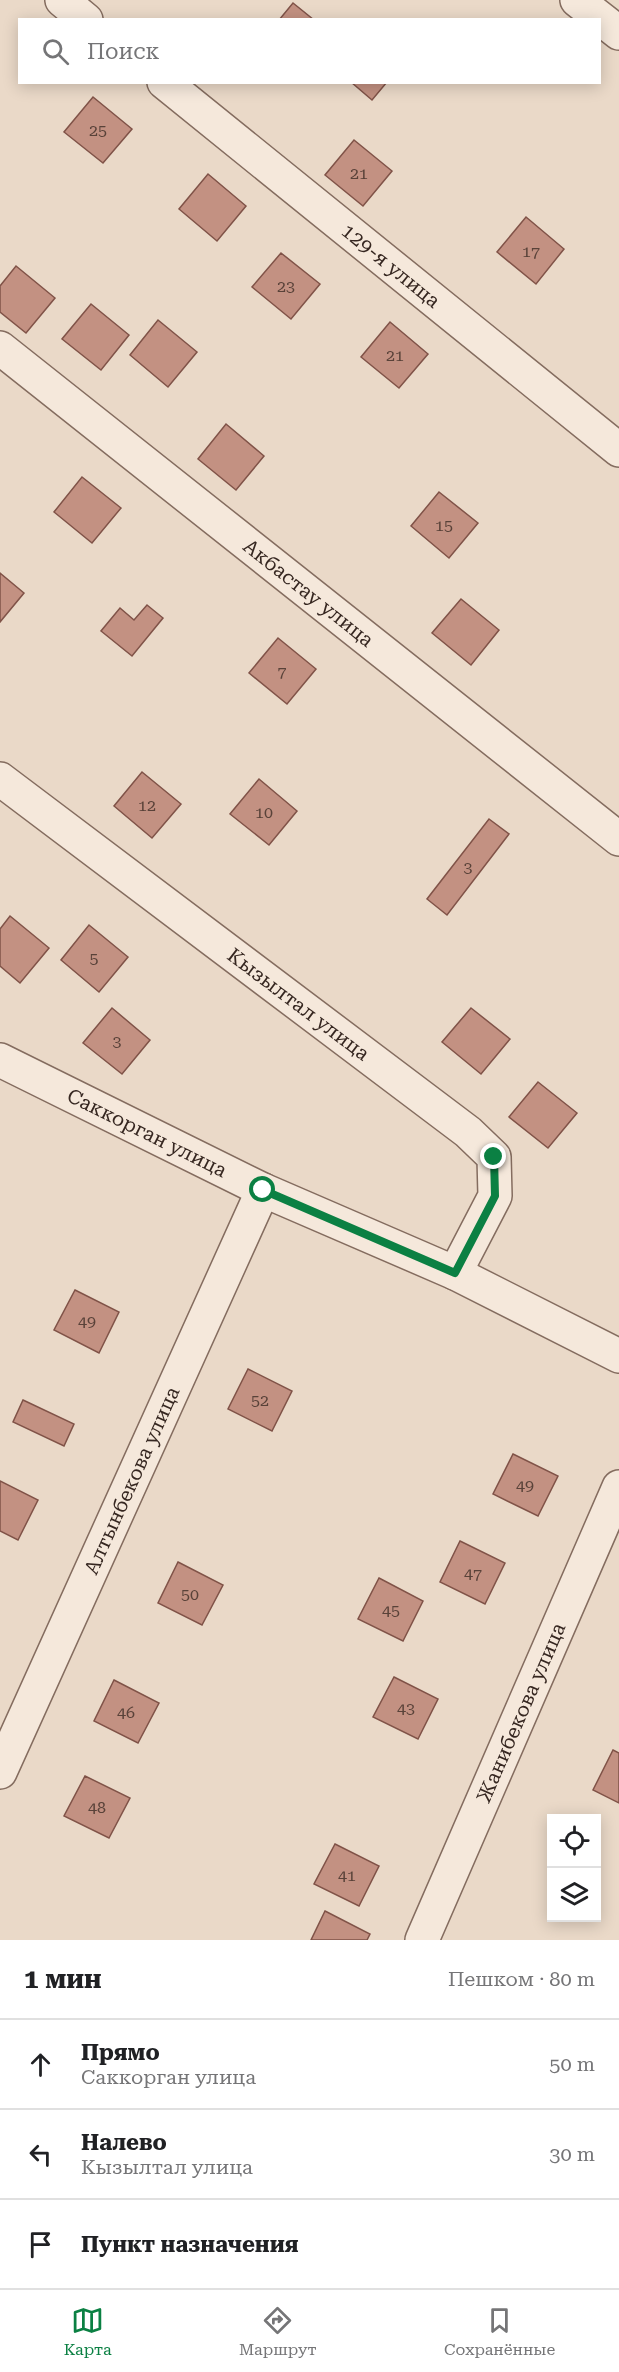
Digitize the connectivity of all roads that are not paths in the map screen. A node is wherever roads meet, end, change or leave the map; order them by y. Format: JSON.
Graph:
{"nodes":[{"id":1,"x":62,"y":0,"type":"edge"},
{"id":2,"x":577,"y":0,"type":"edge"},
{"id":3,"x":84,"y":18,"type":"edge"},
{"id":4,"x":600,"y":18,"type":"edge"},
{"id":5,"x":601,"y":19,"type":"edge"},
{"id":6,"x":619,"y":33,"type":"edge"},
{"id":7,"x":166,"y":84,"type":"edge"},
{"id":8,"x":0,"y":348,"type":"edge"},
{"id":9,"x":619,"y":450,"type":"edge"},
{"id":10,"x":0,"y":779,"type":"edge"},
{"id":11,"x":619,"y":839,"type":"edge"},
{"id":12,"x":0,"y":1060,"type":"edge"},
{"id":13,"x":263,"y":1190,"type":"junction"},
{"id":14,"x":455,"y":1273,"type":"junction"},
{"id":15,"x":619,"y":1356,"type":"edge"},
{"id":16,"x":619,"y":1487,"type":"edge"},
{"id":17,"x":0,"y":1772,"type":"edge"},
{"id":18,"x":422,"y":1940,"type":"edge"}],
"edges":[{"from":1,"to":3,"type":"street"},
{"from":2,"to":4,"type":"street"},
{"from":5,"to":6,"type":"street"},
{"from":7,"to":9,"type":"street","name":"129-я улица"},
{"from":8,"to":11,"type":"street","name":"Акбастау улица"},
{"from":10,"to":14,"type":"street","name":"Кызылтал улица"},
{"from":12,"to":13,"type":"street","name":"Саккорган улица"},
{"from":13,"to":14,"type":"street","name":"Саккорган улица"},
{"from":13,"to":17,"type":"street","name":"Алтынбекова улица"},
{"from":14,"to":15,"type":"street","name":"Саккорган улица"},
{"from":16,"to":18,"type":"street","name":"Жанибекова улица"}]}
